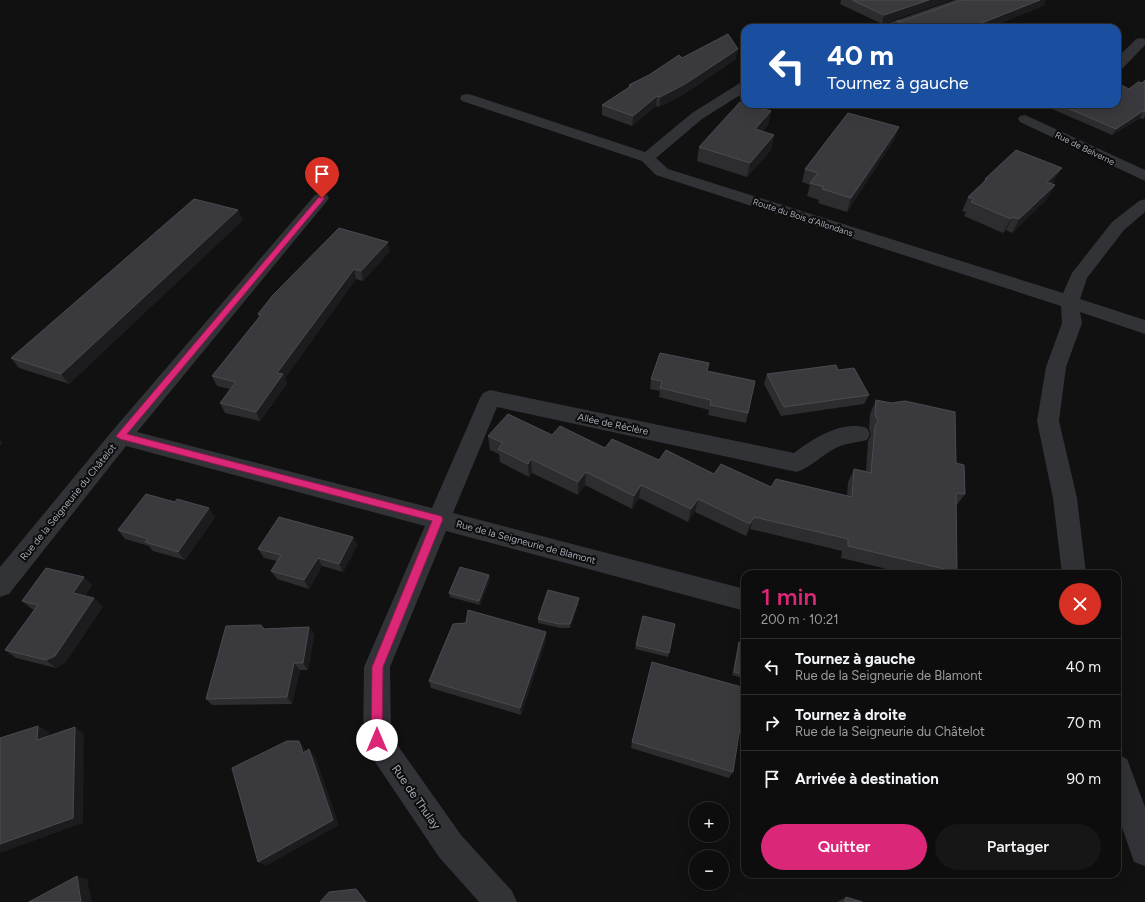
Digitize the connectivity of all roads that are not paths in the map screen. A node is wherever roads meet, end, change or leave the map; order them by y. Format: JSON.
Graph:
{"nodes":[{"id":1,"x":966,"y":0,"type":"edge"},
{"id":2,"x":897,"y":24,"type":"edge"},
{"id":3,"x":1143,"y":39,"type":"edge"},
{"id":4,"x":1121,"y":62,"type":"edge"},
{"id":5,"x":741,"y":88,"type":"edge"},
{"id":6,"x":467,"y":98,"type":"dead end"},
{"id":7,"x":1025,"y":119,"type":"dead end"},
{"id":8,"x":647,"y":158,"type":"junction"},
{"id":9,"x":1145,"y":176,"type":"edge"},
{"id":10,"x":322,"y":198,"type":"dead end"},
{"id":11,"x":1145,"y":204,"type":"edge"},
{"id":12,"x":1070,"y":302,"type":"junction"},
{"id":13,"x":1145,"y":327,"type":"edge"},
{"id":14,"x":859,"y":434,"type":"dead end"},
{"id":15,"x":120,"y":436,"type":"junction"},
{"id":16,"x":438,"y":519,"type":"junction"},
{"id":17,"x":1074,"y":570,"type":"edge"},
{"id":18,"x":0,"y":586,"type":"edge"},
{"id":19,"x":741,"y":599,"type":"edge"},
{"id":20,"x":1121,"y":781,"type":"edge"},
{"id":21,"x":1145,"y":850,"type":"edge"},
{"id":22,"x":501,"y":902,"type":"edge"}],
"edges":[{"from":1,"to":2,"type":"street"},
{"from":3,"to":4,"type":"street"},
{"from":5,"to":8,"type":"street"},
{"from":6,"to":8,"type":"street","name":"Route du Bois d'Allondans"},
{"from":7,"to":9,"type":"street","name":"Rue de Belverne"},
{"from":8,"to":12,"type":"street","name":"Route du Bois d'Allondans"},
{"from":10,"to":15,"type":"street","name":"Rue de la Seigneurie du Châtelot"},
{"from":11,"to":12,"type":"street"},
{"from":12,"to":13,"type":"street","name":"Route du Bois d'Allondans"},
{"from":12,"to":17,"type":"street"},
{"from":14,"to":16,"type":"street","name":"Allée de Rèclère"},
{"from":15,"to":16,"type":"street","name":"Rue de la Seigneurie de Blamont"},
{"from":15,"to":18,"type":"street","name":"Rue de la Seigneurie du Châtelot"},
{"from":16,"to":19,"type":"street","name":"Rue de la Seigneurie de Blamont"},
{"from":16,"to":22,"type":"street","name":"Rue de Thulay"},
{"from":20,"to":21,"type":"street"}]}
